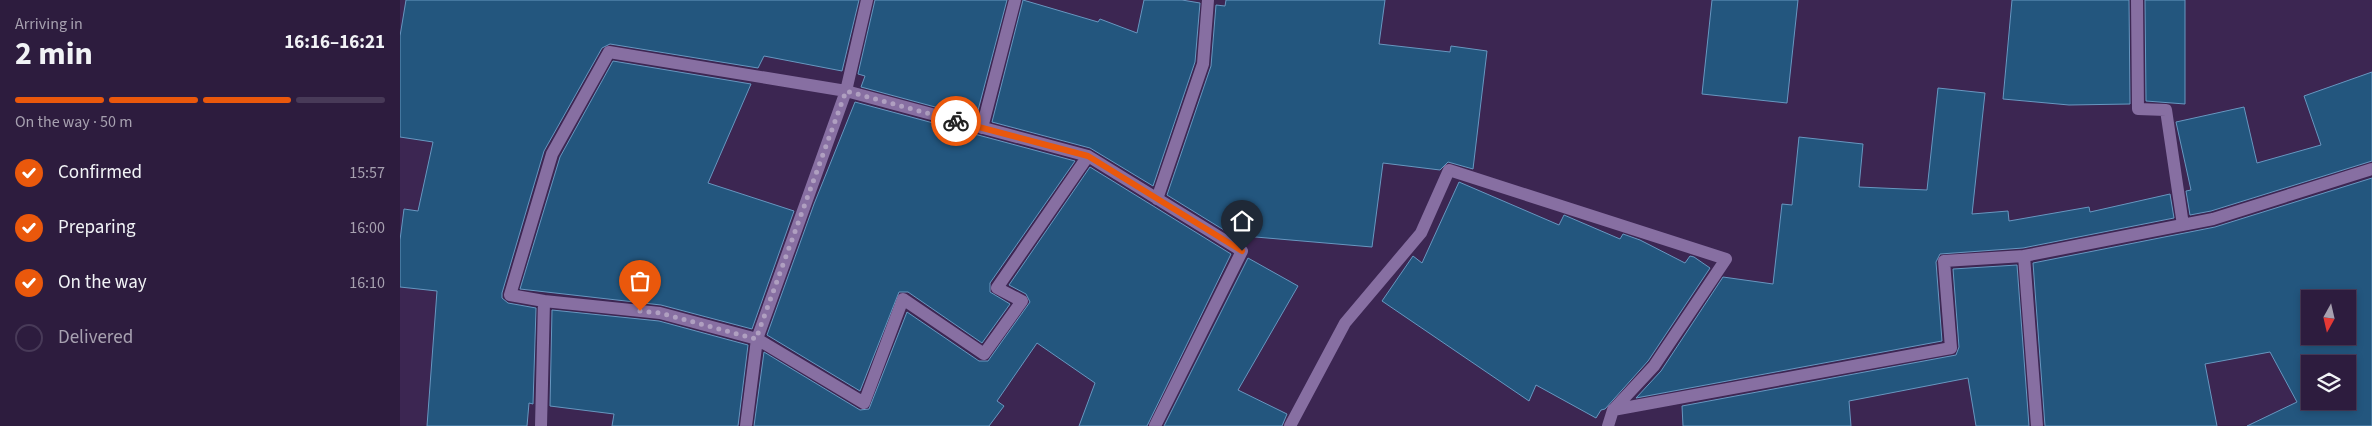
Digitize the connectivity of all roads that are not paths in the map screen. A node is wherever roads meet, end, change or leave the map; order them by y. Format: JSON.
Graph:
{"nodes":[{"id":1,"x":868,"y":0,"type":"edge"},
{"id":2,"x":1015,"y":0,"type":"edge"},
{"id":3,"x":1208,"y":0,"type":"edge"},
{"id":4,"x":2137,"y":0,"type":"edge"},
{"id":5,"x":846,"y":91,"type":"junction"},
{"id":6,"x":982,"y":128,"type":"junction"},
{"id":7,"x":1088,"y":156,"type":"junction"},
{"id":8,"x":2372,"y":169,"type":"edge"},
{"id":9,"x":1157,"y":199,"type":"junction"},
{"id":10,"x":2183,"y":225,"type":"junction"},
{"id":11,"x":2024,"y":256,"type":"junction"},
{"id":12,"x":544,"y":301,"type":"junction"},
{"id":13,"x":756,"y":339,"type":"junction"},
{"id":14,"x":1613,"y":410,"type":"junction"},
{"id":15,"x":541,"y":426,"type":"edge"},
{"id":16,"x":746,"y":426,"type":"edge"},
{"id":17,"x":1155,"y":426,"type":"edge"},
{"id":18,"x":1290,"y":426,"type":"edge"},
{"id":19,"x":1608,"y":426,"type":"edge"},
{"id":20,"x":2037,"y":426,"type":"edge"}],
"edges":[{"from":1,"to":5,"type":"street"},
{"from":2,"to":6,"type":"street"},
{"from":3,"to":9,"type":"street"},
{"from":4,"to":10,"type":"street"},
{"from":5,"to":6,"type":"street"},
{"from":5,"to":12,"type":"street"},
{"from":5,"to":13,"type":"street"},
{"from":6,"to":7,"type":"street"},
{"from":7,"to":9,"type":"street"},
{"from":7,"to":13,"type":"street"},
{"from":8,"to":10,"type":"street"},
{"from":9,"to":17,"type":"street"},
{"from":10,"to":11,"type":"street"},
{"from":11,"to":14,"type":"street"},
{"from":11,"to":20,"type":"street"},
{"from":12,"to":13,"type":"street"},
{"from":12,"to":15,"type":"street"},
{"from":13,"to":16,"type":"street"},
{"from":14,"to":18,"type":"street"},
{"from":14,"to":19,"type":"street"}]}
